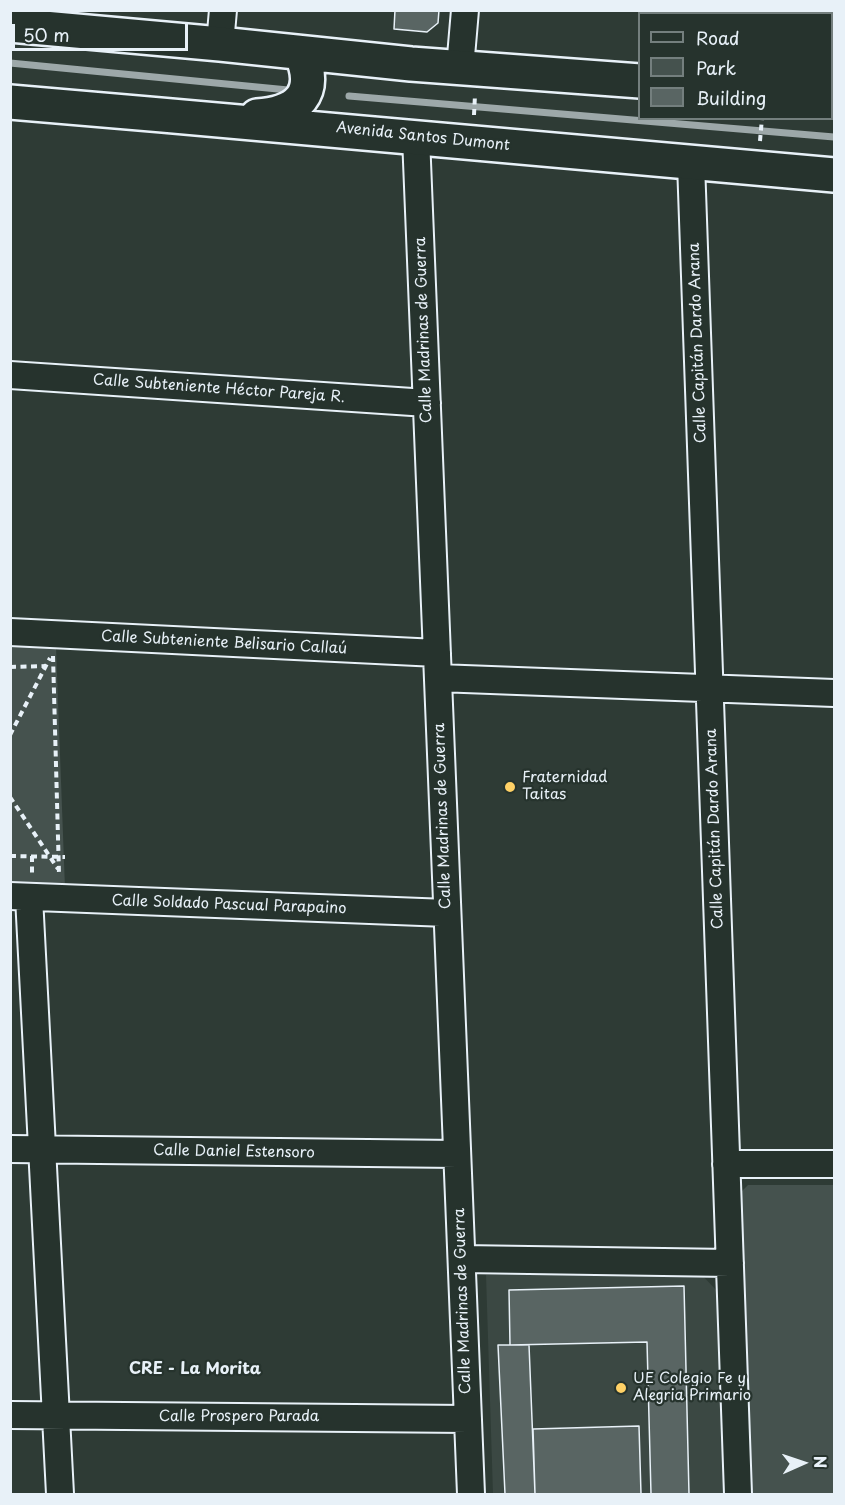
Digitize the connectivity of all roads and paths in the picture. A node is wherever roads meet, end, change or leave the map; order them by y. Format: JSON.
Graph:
{"nodes":[{"id":1,"x":223,"y":10,"type":"edge"},
{"id":2,"x":465,"y":10,"type":"edge"},
{"id":3,"x":10,"y":25,"type":"edge"},
{"id":4,"x":220,"y":44,"type":"junction"},
{"id":5,"x":301,"y":53,"type":"junction"},
{"id":6,"x":411,"y":64,"type":"junction"},
{"id":7,"x":460,"y":68,"type":"junction"},
{"id":8,"x":638,"y":81,"type":"edge"},
{"id":9,"x":475,"y":97,"type":"dead end"},
{"id":10,"x":10,"y":102,"type":"edge"},
{"id":11,"x":474,"y":118,"type":"dead end"},
{"id":12,"x":214,"y":119,"type":"junction"},
{"id":13,"x":762,"y":120,"type":"edge"},
{"id":14,"x":330,"y":128,"type":"junction"},
{"id":15,"x":416,"y":137,"type":"junction"},
{"id":16,"x":759,"y":149,"type":"dead end"},
{"id":17,"x":691,"y":163,"type":"junction"},
{"id":18,"x":834,"y":175,"type":"edge"},
{"id":19,"x":10,"y":375,"type":"edge"},
{"id":20,"x":427,"y":403,"type":"junction"},
{"id":21,"x":10,"y":632,"type":"edge"},
{"id":22,"x":437,"y":665,"type":"junction"},
{"id":23,"x":46,"y":666,"type":"junction"},
{"id":24,"x":10,"y":667,"type":"edge"},
{"id":25,"x":710,"y":688,"type":"junction"},
{"id":26,"x":834,"y":693,"type":"edge"},
{"id":27,"x":10,"y":735,"type":"edge"},
{"id":28,"x":10,"y":797,"type":"edge"},
{"id":29,"x":10,"y":856,"type":"edge"},
{"id":30,"x":49,"y":857,"type":"junction"},
{"id":31,"x":59,"y":857,"type":"junction"},
{"id":32,"x":65,"y":857,"type":"dead end"},
{"id":33,"x":59,"y":871,"type":"junction"},
{"id":34,"x":62,"y":889,"type":"junction"},
{"id":35,"x":20,"y":897,"type":"edge"},
{"id":36,"x":447,"y":913,"type":"junction"},
{"id":37,"x":10,"y":1149,"type":"edge"},
{"id":38,"x":41,"y":1149,"type":"junction"},
{"id":39,"x":457,"y":1154,"type":"junction"},
{"id":40,"x":726,"y":1164,"type":"junction"},
{"id":41,"x":834,"y":1164,"type":"edge"},
{"id":42,"x":462,"y":1259,"type":"junction"},
{"id":43,"x":729,"y":1263,"type":"junction"},
{"id":44,"x":10,"y":1415,"type":"edge"},
{"id":45,"x":55,"y":1415,"type":"junction"},
{"id":46,"x":468,"y":1419,"type":"junction"},
{"id":47,"x":60,"y":1494,"type":"edge"},
{"id":48,"x":471,"y":1494,"type":"edge"},
{"id":49,"x":738,"y":1494,"type":"edge"}],
"edges":[{"from":1,"to":4,"type":"street"},
{"from":2,"to":7,"type":"street"},
{"from":3,"to":4,"type":"main road"},
{"from":4,"to":5,"type":"main road"},
{"from":5,"to":6,"type":"main road"},
{"from":5,"to":12,"type":"main road"},
{"from":6,"to":7,"type":"main road"},
{"from":6,"to":14,"type":"main road"},
{"from":7,"to":8,"type":"main road"},
{"from":9,"to":11,"type":"path"},
{"from":10,"to":12,"type":"main road","name":"Avenida Santos Dumont"},
{"from":12,"to":14,"type":"main road","name":"Avenida Santos Dumont"},
{"from":13,"to":16,"type":"path"},
{"from":14,"to":15,"type":"main road","name":"Avenida Santos Dumont"},
{"from":15,"to":17,"type":"main road","name":"Avenida Santos Dumont"},
{"from":15,"to":20,"type":"street","name":"Calle Madrinas de Guerra"},
{"from":17,"to":18,"type":"main road","name":"Avenida Santos Dumont"},
{"from":17,"to":25,"type":"street","name":"Calle Capitán Dardo Arana"},
{"from":19,"to":20,"type":"street","name":"Calle Subteniente Héctor Pareja R."},
{"from":20,"to":22,"type":"street","name":"Calle Madrinas de Guerra"},
{"from":21,"to":22,"type":"street","name":"Calle Subteniente Belisario Callaú"},
{"from":22,"to":25,"type":"street","name":"Calle Subteniente Belisario Callaú"},
{"from":22,"to":36,"type":"street","name":"Calle Madrinas de Guerra"},
{"from":23,"to":24,"type":"path"},
{"from":23,"to":27,"type":"path"},
{"from":23,"to":31,"type":"path"},
{"from":25,"to":26,"type":"street","name":"Calle Subteniente Belisario Callaú"},
{"from":25,"to":40,"type":"street","name":"Calle Capitán Dardo Arana"},
{"from":28,"to":30,"type":"path"},
{"from":29,"to":30,"type":"path"},
{"from":30,"to":31,"type":"path"},
{"from":30,"to":33,"type":"path"},
{"from":31,"to":32,"type":"path"},
{"from":31,"to":33,"type":"path"},
{"from":33,"to":34,"type":"path"},
{"from":33,"to":34,"type":"path"},
{"from":34,"to":35,"type":"street","name":"Calle Soldado Pascual Parapaino"},
{"from":34,"to":36,"type":"street","name":"Calle Soldado Pascual Parapaino"},
{"from":35,"to":38,"type":"street"},
{"from":36,"to":39,"type":"street","name":"Calle Madrinas de Guerra"},
{"from":37,"to":38,"type":"street","name":"Calle Daniel Estensoro"},
{"from":38,"to":39,"type":"street","name":"Calle Daniel Estensoro"},
{"from":38,"to":45,"type":"street"},
{"from":39,"to":42,"type":"street","name":"Calle Madrinas de Guerra"},
{"from":40,"to":41,"type":"street"},
{"from":40,"to":43,"type":"street","name":"Calle Capitán Dardo Arana"},
{"from":42,"to":43,"type":"street"},
{"from":42,"to":46,"type":"street","name":"Calle Madrinas de Guerra"},
{"from":43,"to":49,"type":"street","name":"Calle Capitán Dardo Arana"},
{"from":44,"to":45,"type":"street","name":"Calle Prospero Parada"},
{"from":45,"to":46,"type":"street","name":"Calle Prospero Parada"},
{"from":45,"to":47,"type":"street"},
{"from":46,"to":48,"type":"street","name":"Calle Madrinas de Guerra"}]}
